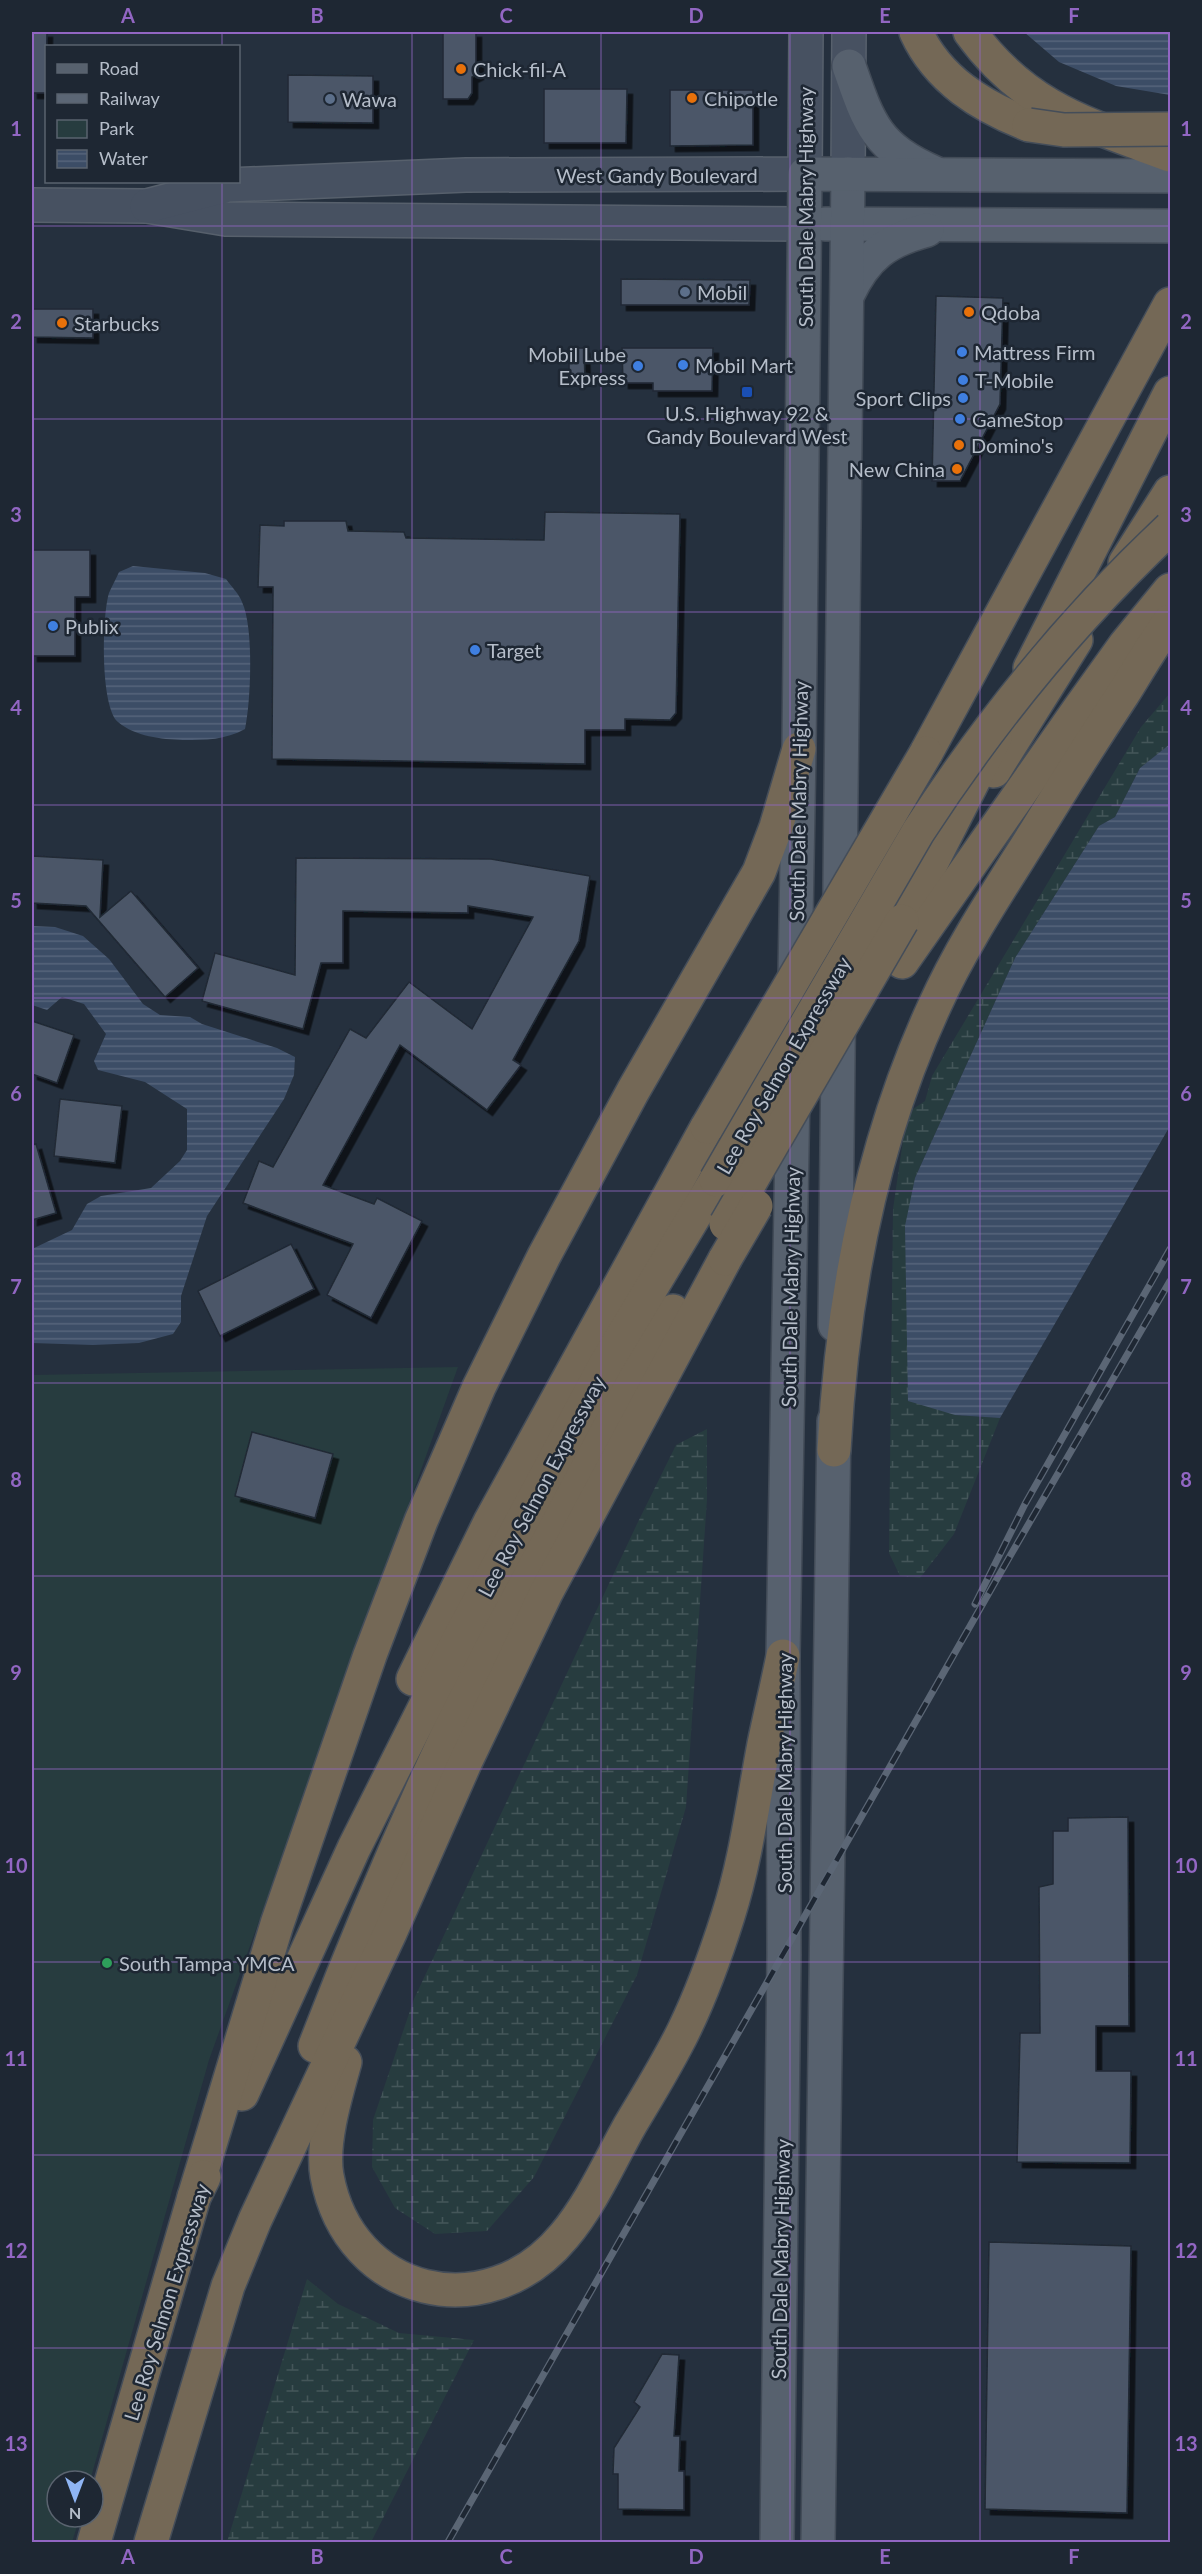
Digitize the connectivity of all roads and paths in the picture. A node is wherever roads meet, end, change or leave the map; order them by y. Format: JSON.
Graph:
{"nodes":[{"id":1,"x":806,"y":32,"type":"edge"},
{"id":2,"x":849,"y":32,"type":"edge"},
{"id":3,"x":916,"y":32,"type":"edge"},
{"id":4,"x":970,"y":32,"type":"edge"},
{"id":5,"x":849,"y":66,"type":"junction"},
{"id":6,"x":1170,"y":129,"type":"edge"},
{"id":7,"x":1170,"y":155,"type":"edge"},
{"id":8,"x":805,"y":174,"type":"junction"},
{"id":9,"x":848,"y":174,"type":"junction"},
{"id":10,"x":940,"y":175,"type":"junction"},
{"id":11,"x":1170,"y":176,"type":"edge"},
{"id":12,"x":32,"y":205,"type":"edge"},
{"id":13,"x":147,"y":206,"type":"junction"},
{"id":14,"x":805,"y":224,"type":"junction"},
{"id":15,"x":847,"y":224,"type":"junction"},
{"id":16,"x":949,"y":224,"type":"junction"},
{"id":17,"x":1170,"y":226,"type":"edge"},
{"id":18,"x":847,"y":296,"type":"junction"},
{"id":19,"x":1168,"y":308,"type":"edge"},
{"id":20,"x":1170,"y":393,"type":"edge"},
{"id":21,"x":1170,"y":492,"type":"edge"},
{"id":22,"x":1170,"y":528,"type":"edge"},
{"id":23,"x":1170,"y":590,"type":"edge"},
{"id":24,"x":1170,"y":621,"type":"edge"},
{"id":25,"x":799,"y":749,"type":"junction"},
{"id":26,"x":902,"y":921,"type":"junction"},
{"id":27,"x":834,"y":1450,"type":"junction"},
{"id":28,"x":783,"y":1656,"type":"junction"},
{"id":29,"x":390,"y":1933,"type":"junction"},
{"id":30,"x":194,"y":2197,"type":"junction"},
{"id":31,"x":255,"y":2220,"type":"junction"},
{"id":32,"x":94,"y":2542,"type":"edge"},
{"id":33,"x":151,"y":2542,"type":"edge"},
{"id":34,"x":777,"y":2542,"type":"edge"},
{"id":35,"x":818,"y":2542,"type":"edge"}],
"edges":[{"from":1,"to":8,"type":"main road","name":"South Dale Mabry Highway"},
{"from":2,"to":5,"type":"main road"},
{"from":3,"to":6,"type":"highway","bridge":true},
{"from":4,"to":7,"type":"highway"},
{"from":5,"to":9,"type":"main road"},
{"from":5,"to":10,"type":"main road"},
{"from":8,"to":9,"type":"main road","name":"West Gandy Boulevard"},
{"from":8,"to":13,"type":"main road","name":"West Gandy Boulevard"},
{"from":8,"to":14,"type":"main road","name":"South Dale Mabry Highway"},
{"from":9,"to":10,"type":"main road","name":"West Gandy Boulevard"},
{"from":9,"to":15,"type":"main road"},
{"from":10,"to":11,"type":"main road","name":"West Gandy Boulevard"},
{"from":12,"to":13,"type":"main road","name":"West Gandy Boulevard"},
{"from":13,"to":14,"type":"main road","name":"West Gandy Boulevard"},
{"from":14,"to":15,"type":"main road","name":"West Gandy Boulevard"},
{"from":14,"to":25,"type":"main road","name":"South Dale Mabry Highway"},
{"from":15,"to":16,"type":"main road","name":"West Gandy Boulevard"},
{"from":15,"to":18,"type":"main road"},
{"from":16,"to":17,"type":"main road","name":"West Gandy Boulevard"},
{"from":16,"to":18,"type":"main road"},
{"from":18,"to":27,"type":"main road"},
{"from":19,"to":30,"type":"highway","bridge":true},
{"from":20,"to":26,"type":"highway"},
{"from":21,"to":26,"type":"highway"},
{"from":22,"to":30,"type":"highway","name":"Lee Roy Selmon Expressway","bridge":true},
{"from":23,"to":29,"type":"highway","bridge":true},
{"from":24,"to":27,"type":"highway"},
{"from":25,"to":28,"type":"main road","name":"South Dale Mabry Highway"},
{"from":25,"to":30,"type":"highway"},
{"from":26,"to":31,"type":"highway","bridge":true},
{"from":27,"to":35,"type":"main road"},
{"from":28,"to":29,"type":"highway"},
{"from":28,"to":34,"type":"main road","name":"South Dale Mabry Highway"},
{"from":29,"to":31,"type":"highway"},
{"from":30,"to":32,"type":"highway","name":"Lee Roy Selmon Expressway"},
{"from":31,"to":33,"type":"highway"}]}
